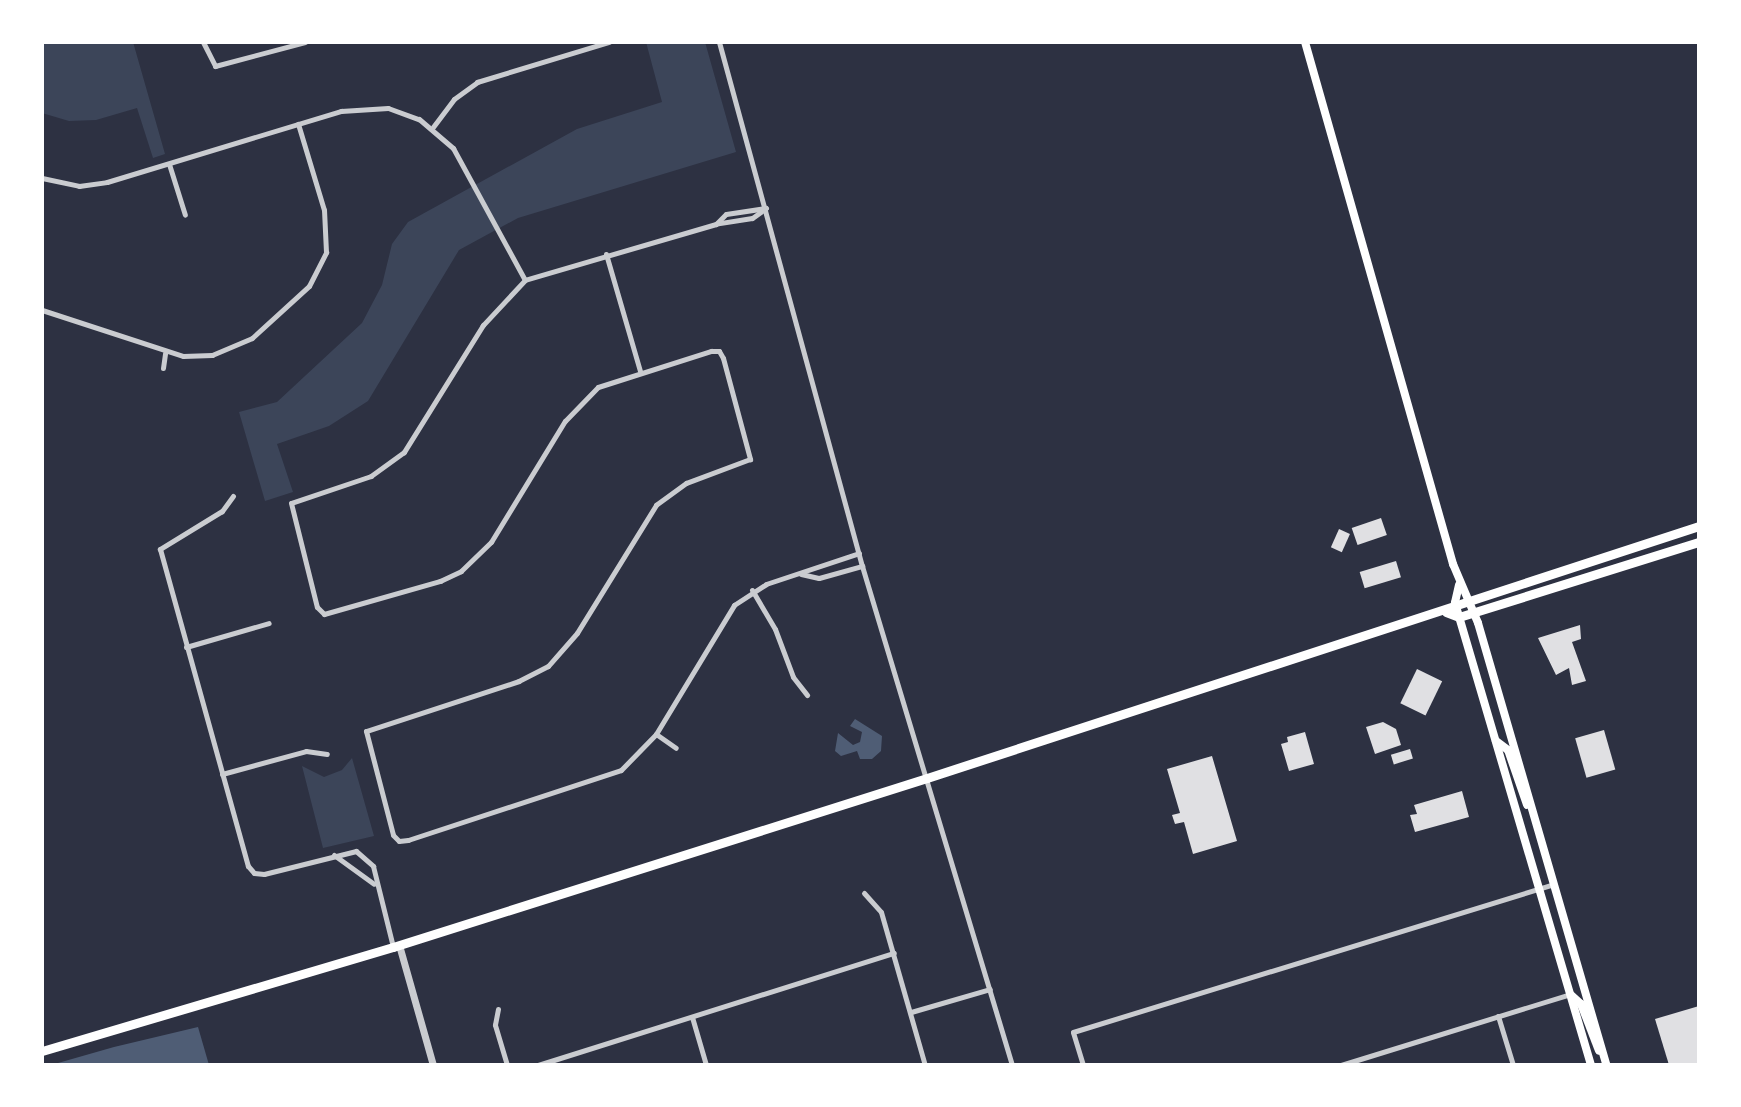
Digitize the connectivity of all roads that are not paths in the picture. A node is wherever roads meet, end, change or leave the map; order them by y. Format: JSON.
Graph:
{"nodes":[{"id":1,"x":203,"y":42,"type":"edge"},
{"id":2,"x":305,"y":42,"type":"edge"},
{"id":3,"x":609,"y":42,"type":"edge"},
{"id":4,"x":719,"y":42,"type":"edge"},
{"id":5,"x":1305,"y":42,"type":"edge"},
{"id":6,"x":298,"y":124,"type":"junction"},
{"id":7,"x":433,"y":127,"type":"junction"},
{"id":8,"x":169,"y":164,"type":"junction"},
{"id":9,"x":42,"y":178,"type":"edge"},
{"id":10,"x":766,"y":208,"type":"junction"},
{"id":11,"x":184,"y":215,"type":"dead end"},
{"id":12,"x":716,"y":224,"type":"junction"},
{"id":13,"x":606,"y":254,"type":"junction"},
{"id":14,"x":526,"y":280,"type":"junction"},
{"id":15,"x":42,"y":310,"type":"edge"},
{"id":16,"x":165,"y":353,"type":"junction"},
{"id":17,"x":163,"y":368,"type":"dead end"},
{"id":18,"x":640,"y":371,"type":"junction"},
{"id":19,"x":233,"y":496,"type":"dead end"},
{"id":20,"x":1699,"y":526,"type":"edge"},
{"id":21,"x":1699,"y":542,"type":"edge"},
{"id":22,"x":859,"y":553,"type":"junction"},
{"id":23,"x":862,"y":566,"type":"junction"},
{"id":24,"x":801,"y":574,"type":"junction"},
{"id":25,"x":1459,"y":585,"type":"junction"},
{"id":26,"x":752,"y":590,"type":"junction"},
{"id":27,"x":1469,"y":598,"type":"junction"},
{"id":28,"x":1455,"y":603,"type":"junction"},
{"id":29,"x":1446,"y":612,"type":"junction"},
{"id":30,"x":1474,"y":612,"type":"junction"},
{"id":31,"x":1459,"y":617,"type":"junction"},
{"id":32,"x":269,"y":623,"type":"dead end"},
{"id":33,"x":186,"y":647,"type":"junction"},
{"id":34,"x":807,"y":695,"type":"dead end"},
{"id":35,"x":656,"y":734,"type":"junction"},
{"id":36,"x":1496,"y":741,"type":"junction"},
{"id":37,"x":676,"y":748,"type":"dead end"},
{"id":38,"x":327,"y":754,"type":"dead end"},
{"id":39,"x":222,"y":774,"type":"junction"},
{"id":40,"x":927,"y":779,"type":"junction"},
{"id":41,"x":1535,"y":819,"type":"junction"},
{"id":42,"x":334,"y":855,"type":"junction"},
{"id":43,"x":366,"y":857,"type":"junction"},
{"id":44,"x":356,"y":869,"type":"junction"},
{"id":45,"x":374,"y":884,"type":"junction"},
{"id":46,"x":1554,"y":884,"type":"junction"},
{"id":47,"x":1540,"y":888,"type":"junction"},
{"id":48,"x":864,"y":893,"type":"dead end"},
{"id":49,"x":396,"y":946,"type":"junction"},
{"id":50,"x":894,"y":953,"type":"junction"},
{"id":51,"x":990,"y":989,"type":"junction"},
{"id":52,"x":1570,"y":995,"type":"junction"},
{"id":53,"x":498,"y":1009,"type":"dead end"},
{"id":54,"x":911,"y":1012,"type":"junction"},
{"id":55,"x":1498,"y":1016,"type":"junction"},
{"id":56,"x":692,"y":1017,"type":"junction"},
{"id":57,"x":42,"y":1051,"type":"edge"},
{"id":58,"x":1606,"y":1062,"type":"edge"},
{"id":59,"x":433,"y":1065,"type":"edge"},
{"id":60,"x":507,"y":1065,"type":"edge"},
{"id":61,"x":538,"y":1065,"type":"edge"},
{"id":62,"x":706,"y":1065,"type":"edge"},
{"id":63,"x":926,"y":1065,"type":"edge"},
{"id":64,"x":1012,"y":1065,"type":"edge"},
{"id":65,"x":1083,"y":1065,"type":"edge"},
{"id":66,"x":1341,"y":1065,"type":"edge"},
{"id":67,"x":1513,"y":1065,"type":"edge"},
{"id":68,"x":1591,"y":1065,"type":"edge"}],
"edges":[{"from":1,"to":2,"type":"street"},
{"from":3,"to":7,"type":"street"},
{"from":4,"to":10,"type":"street"},
{"from":5,"to":25,"type":"main road"},
{"from":6,"to":7,"type":"street"},
{"from":6,"to":8,"type":"street"},
{"from":6,"to":16,"type":"street"},
{"from":7,"to":14,"type":"street"},
{"from":8,"to":9,"type":"street"},
{"from":8,"to":11,"type":"street"},
{"from":10,"to":12,"type":"street"},
{"from":10,"to":12,"type":"street"},
{"from":10,"to":22,"type":"street"},
{"from":12,"to":13,"type":"street"},
{"from":13,"to":14,"type":"street"},
{"from":13,"to":18,"type":"street"},
{"from":14,"to":18,"type":"street"},
{"from":15,"to":16,"type":"street"},
{"from":16,"to":17,"type":"street"},
{"from":18,"to":35,"type":"street"},
{"from":19,"to":33,"type":"street"},
{"from":20,"to":27,"type":"main road"},
{"from":21,"to":30,"type":"main road"},
{"from":22,"to":23,"type":"street"},
{"from":22,"to":24,"type":"street"},
{"from":23,"to":24,"type":"street"},
{"from":23,"to":40,"type":"street"},
{"from":24,"to":26,"type":"street"},
{"from":25,"to":27,"type":"main road"},
{"from":25,"to":28,"type":"main road"},
{"from":26,"to":34,"type":"street"},
{"from":26,"to":35,"type":"street"},
{"from":27,"to":28,"type":"main road"},
{"from":27,"to":30,"type":"main road"},
{"from":28,"to":29,"type":"main road"},
{"from":28,"to":31,"type":"main road"},
{"from":29,"to":31,"type":"main road"},
{"from":29,"to":40,"type":"main road"},
{"from":30,"to":31,"type":"main road"},
{"from":30,"to":41,"type":"main road"},
{"from":31,"to":36,"type":"main road"},
{"from":32,"to":33,"type":"street"},
{"from":33,"to":39,"type":"street"},
{"from":35,"to":37,"type":"street"},
{"from":36,"to":41,"type":"main road"},
{"from":36,"to":47,"type":"main road"},
{"from":38,"to":39,"type":"street"},
{"from":39,"to":42,"type":"street"},
{"from":40,"to":49,"type":"main road"},
{"from":40,"to":51,"type":"street"},
{"from":41,"to":46,"type":"main road"},
{"from":42,"to":43,"type":"street"},
{"from":42,"to":44,"type":"street"},
{"from":43,"to":44,"type":"street"},
{"from":43,"to":45,"type":"street"},
{"from":44,"to":45,"type":"street"},
{"from":45,"to":49,"type":"street"},
{"from":46,"to":47,"type":"street"},
{"from":46,"to":58,"type":"main road"},
{"from":47,"to":52,"type":"main road"},
{"from":47,"to":65,"type":"street"},
{"from":48,"to":50,"type":"street"},
{"from":49,"to":57,"type":"main road"},
{"from":49,"to":59,"type":"street"},
{"from":50,"to":54,"type":"street"},
{"from":50,"to":56,"type":"street"},
{"from":51,"to":54,"type":"street"},
{"from":51,"to":64,"type":"street"},
{"from":52,"to":55,"type":"street"},
{"from":52,"to":58,"type":"main road"},
{"from":52,"to":68,"type":"main road"},
{"from":53,"to":60,"type":"street"},
{"from":54,"to":63,"type":"street"},
{"from":55,"to":66,"type":"street"},
{"from":55,"to":67,"type":"street"},
{"from":56,"to":61,"type":"street"},
{"from":56,"to":62,"type":"street"}]}
